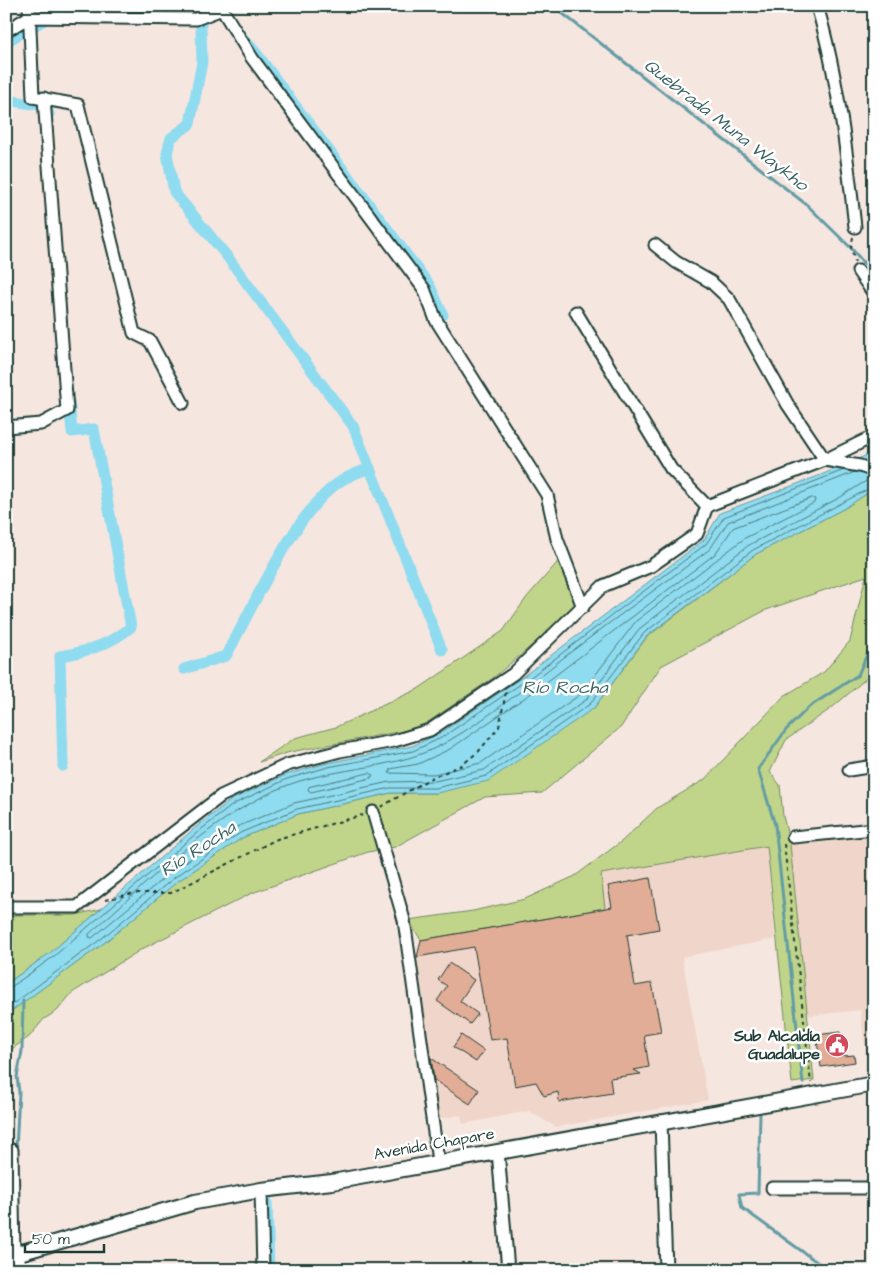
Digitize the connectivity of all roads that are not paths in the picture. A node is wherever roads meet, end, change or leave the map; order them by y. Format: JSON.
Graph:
{"nodes":[{"id":1,"x":817,"y":6,"type":"edge"},
{"id":2,"x":221,"y":8,"type":"edge"},
{"id":3,"x":29,"y":12,"type":"edge"},
{"id":4,"x":6,"y":31,"type":"edge"},
{"id":5,"x":44,"y":98,"type":"junction"},
{"id":6,"x":855,"y":227,"type":"road end"},
{"id":7,"x":655,"y":245,"type":"dead end"},
{"id":8,"x":858,"y":271,"type":"road end"},
{"id":9,"x":874,"y":294,"type":"edge"},
{"id":10,"x":576,"y":312,"type":"dead end"},
{"id":11,"x":183,"y":403,"type":"dead end"},
{"id":12,"x":6,"y":427,"type":"edge"},
{"id":13,"x":874,"y":436,"type":"edge"},
{"id":14,"x":825,"y":460,"type":"junction"},
{"id":15,"x":874,"y":471,"type":"edge"},
{"id":16,"x":707,"y":506,"type":"junction"},
{"id":17,"x":583,"y":606,"type":"junction"},
{"id":18,"x":874,"y":766,"type":"edge"},
{"id":19,"x":849,"y":770,"type":"dead end"},
{"id":20,"x":373,"y":812,"type":"road end"},
{"id":21,"x":874,"y":829,"type":"edge"},
{"id":22,"x":793,"y":837,"type":"road end"},
{"id":23,"x":6,"y":907,"type":"edge"},
{"id":24,"x":874,"y":1084,"type":"edge"},
{"id":25,"x":660,"y":1121,"type":"junction"},
{"id":26,"x":12,"y":1150,"type":"dead end"},
{"id":27,"x":498,"y":1151,"type":"junction"},
{"id":28,"x":438,"y":1161,"type":"junction"},
{"id":29,"x":772,"y":1188,"type":"dead end"},
{"id":30,"x":874,"y":1188,"type":"edge"},
{"id":31,"x":262,"y":1190,"type":"junction"},
{"id":32,"x":13,"y":1255,"type":"edge"},
{"id":33,"x":19,"y":1270,"type":"edge"},
{"id":34,"x":263,"y":1270,"type":"edge"},
{"id":35,"x":508,"y":1270,"type":"edge"},
{"id":36,"x":666,"y":1270,"type":"edge"}],
"edges":[{"from":1,"to":6,"type":"street"},
{"from":2,"to":3,"type":"street"},
{"from":2,"to":17,"type":"street"},
{"from":3,"to":4,"type":"street"},
{"from":3,"to":5,"type":"street"},
{"from":5,"to":11,"type":"street"},
{"from":5,"to":12,"type":"street"},
{"from":7,"to":14,"type":"street"},
{"from":8,"to":9,"type":"street"},
{"from":10,"to":16,"type":"street"},
{"from":13,"to":14,"type":"street"},
{"from":14,"to":15,"type":"street"},
{"from":14,"to":16,"type":"street"},
{"from":16,"to":17,"type":"street"},
{"from":17,"to":23,"type":"street"},
{"from":18,"to":19,"type":"street"},
{"from":20,"to":28,"type":"street"},
{"from":21,"to":22,"type":"street"},
{"from":24,"to":25,"type":"main road","name":"Avenida Chapare"},
{"from":25,"to":27,"type":"main road","name":"Avenida Chapare"},
{"from":25,"to":36,"type":"street"},
{"from":26,"to":32,"type":"street"},
{"from":27,"to":28,"type":"main road","name":"Avenida Chapare"},
{"from":27,"to":35,"type":"street"},
{"from":28,"to":31,"type":"main road","name":"Avenida Chapare"},
{"from":29,"to":30,"type":"street"},
{"from":31,"to":32,"type":"main road","name":"Avenida Chapare"},
{"from":31,"to":34,"type":"street"},
{"from":32,"to":33,"type":"street"}]}
